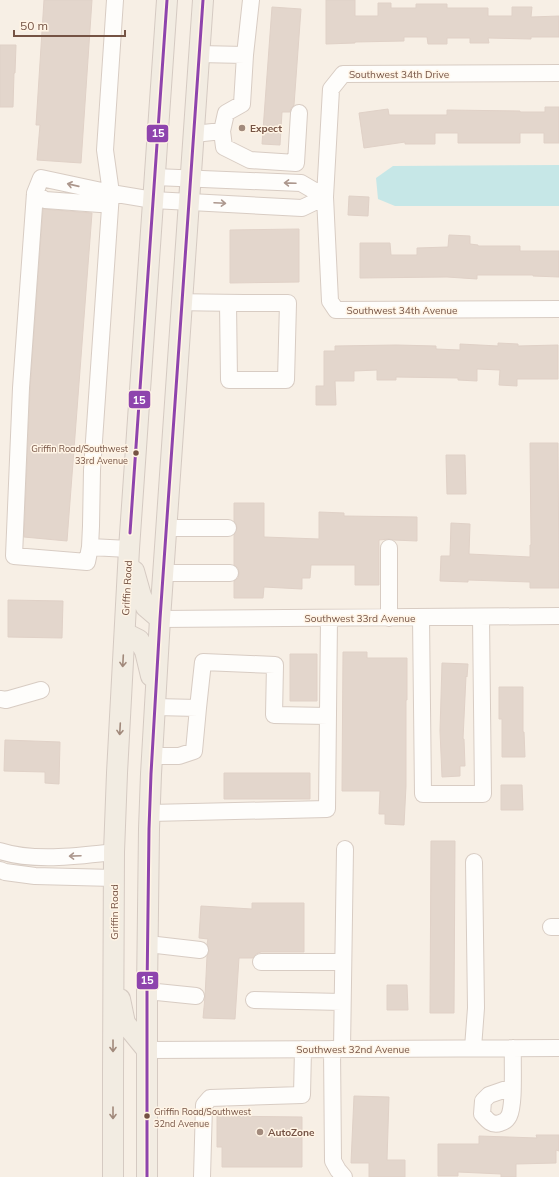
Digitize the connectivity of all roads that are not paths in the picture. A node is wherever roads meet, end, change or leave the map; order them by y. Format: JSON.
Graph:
{"nodes":[{"id":1,"x":115,"y":0,"type":"edge"},
{"id":2,"x":167,"y":0,"type":"edge"},
{"id":3,"x":202,"y":0,"type":"edge"},
{"id":4,"x":251,"y":0,"type":"edge"},
{"id":5,"x":199,"y":54,"type":"junction"},
{"id":6,"x":245,"y":55,"type":"junction"},
{"id":7,"x":559,"y":73,"type":"edge"},
{"id":8,"x":299,"y":113,"type":"dead end"},
{"id":9,"x":222,"y":131,"type":"junction"},
{"id":10,"x":194,"y":134,"type":"junction"},
{"id":11,"x":250,"y":160,"type":"junction"},
{"id":12,"x":155,"y":177,"type":"junction"},
{"id":13,"x":190,"y":178,"type":"junction"},
{"id":14,"x":248,"y":181,"type":"junction"},
{"id":15,"x":111,"y":193,"type":"junction"},
{"id":16,"x":326,"y":197,"type":"junction"},
{"id":17,"x":153,"y":200,"type":"junction"},
{"id":18,"x":189,"y":202,"type":"junction"},
{"id":19,"x":247,"y":204,"type":"junction"},
{"id":20,"x":182,"y":302,"type":"junction"},
{"id":21,"x":228,"y":303,"type":"junction"},
{"id":22,"x":559,"y":309,"type":"edge"},
{"id":23,"x":167,"y":528,"type":"junction"},
{"id":24,"x":228,"y":528,"type":"dead end"},
{"id":25,"x":90,"y":547,"type":"junction"},
{"id":26,"x":389,"y":548,"type":"dead end"},
{"id":27,"x":129,"y":549,"type":"junction"},
{"id":28,"x":164,"y":573,"type":"junction"},
{"id":29,"x":230,"y":573,"type":"dead end"},
{"id":30,"x":559,"y":616,"type":"edge"},
{"id":31,"x":421,"y":617,"type":"junction"},
{"id":32,"x":481,"y":617,"type":"junction"},
{"id":33,"x":329,"y":618,"type":"junction"},
{"id":34,"x":389,"y":618,"type":"junction"},
{"id":35,"x":160,"y":619,"type":"junction"},
{"id":36,"x":125,"y":633,"type":"junction"},
{"id":37,"x":41,"y":690,"type":"dead end"},
{"id":38,"x":0,"y":699,"type":"edge"},
{"id":39,"x":155,"y":701,"type":"junction"},
{"id":40,"x":198,"y":708,"type":"junction"},
{"id":41,"x":328,"y":716,"type":"junction"},
{"id":42,"x":152,"y":756,"type":"junction"},
{"id":43,"x":150,"y":812,"type":"junction"},
{"id":44,"x":345,"y":849,"type":"dead end"},
{"id":45,"x":0,"y":851,"type":"edge"},
{"id":46,"x":114,"y":852,"type":"junction"},
{"id":47,"x":474,"y":862,"type":"dead end"},
{"id":48,"x":0,"y":870,"type":"edge"},
{"id":49,"x":114,"y":878,"type":"junction"},
{"id":50,"x":148,"y":944,"type":"junction"},
{"id":51,"x":200,"y":950,"type":"dead end"},
{"id":52,"x":261,"y":962,"type":"dead end"},
{"id":53,"x":343,"y":962,"type":"junction"},
{"id":54,"x":113,"y":965,"type":"junction"},
{"id":55,"x":147,"y":991,"type":"junction"},
{"id":56,"x":196,"y":996,"type":"dead end"},
{"id":57,"x":254,"y":1000,"type":"dead end"},
{"id":58,"x":342,"y":1002,"type":"junction"},
{"id":59,"x":473,"y":1048,"type":"junction"},
{"id":60,"x":513,"y":1048,"type":"junction"},
{"id":61,"x":559,"y":1048,"type":"edge"},
{"id":62,"x":302,"y":1049,"type":"junction"},
{"id":63,"x":337,"y":1049,"type":"junction"},
{"id":64,"x":147,"y":1050,"type":"junction"},
{"id":65,"x":512,"y":1087,"type":"dead end"},
{"id":66,"x":113,"y":1177,"type":"edge"},
{"id":67,"x":147,"y":1177,"type":"edge"},
{"id":68,"x":202,"y":1177,"type":"edge"},
{"id":69,"x":344,"y":1177,"type":"edge"}],
"edges":[{"from":1,"to":15,"type":"street"},
{"from":2,"to":12,"type":"main road","name":"Griffin Road"},
{"from":3,"to":5,"type":"main road"},
{"from":4,"to":6,"type":"street"},
{"from":5,"to":6,"type":"street"},
{"from":5,"to":10,"type":"main road"},
{"from":6,"to":9,"type":"street"},
{"from":7,"to":16,"type":"street","name":"Southwest 34th Drive"},
{"from":8,"to":11,"type":"street"},
{"from":9,"to":10,"type":"street"},
{"from":9,"to":11,"type":"street"},
{"from":10,"to":13,"type":"main road"},
{"from":11,"to":14,"type":"street"},
{"from":12,"to":13,"type":"street"},
{"from":12,"to":17,"type":"main road","name":"Griffin Road"},
{"from":13,"to":14,"type":"street"},
{"from":13,"to":18,"type":"main road"},
{"from":16,"to":14,"type":"street","one_way":true},
{"from":14,"to":19,"type":"street"},
{"from":15,"to":17,"type":"street"},
{"from":15,"to":25,"type":"street"},
{"from":15,"to":25,"type":"street"},
{"from":16,"to":19,"type":"street"},
{"from":16,"to":22,"type":"street","name":"Southwest 34th Avenue"},
{"from":17,"to":18,"type":"street"},
{"from":17,"to":27,"type":"main road","name":"Griffin Road"},
{"from":18,"to":19,"type":"street","one_way":true},
{"from":18,"to":20,"type":"main road"},
{"from":20,"to":21,"type":"street"},
{"from":20,"to":23,"type":"main road"},
{"from":21,"to":21,"type":"street"},
{"from":23,"to":24,"type":"street"},
{"from":23,"to":28,"type":"main road"},
{"from":25,"to":27,"type":"street"},
{"from":26,"to":34,"type":"street"},
{"from":27,"to":35,"type":"main road"},
{"from":27,"to":36,"type":"main road","name":"Griffin Road"},
{"from":28,"to":29,"type":"street"},
{"from":28,"to":35,"type":"main road"},
{"from":30,"to":32,"type":"street","name":"Southwest 33rd Avenue"},
{"from":31,"to":32,"type":"street","name":"Southwest 33rd Avenue"},
{"from":31,"to":32,"type":"street"},
{"from":31,"to":34,"type":"street","name":"Southwest 33rd Avenue"},
{"from":33,"to":34,"type":"street","name":"Southwest 33rd Avenue"},
{"from":33,"to":35,"type":"street","name":"Southwest 33rd Avenue"},
{"from":33,"to":41,"type":"street"},
{"from":35,"to":39,"type":"main road"},
{"from":36,"to":39,"type":"main road"},
{"from":36,"to":46,"type":"main road","name":"Griffin Road","one_way":true},
{"from":37,"to":38,"type":"street"},
{"from":39,"to":40,"type":"street"},
{"from":39,"to":42,"type":"main road"},
{"from":40,"to":41,"type":"street"},
{"from":40,"to":42,"type":"street"},
{"from":41,"to":43,"type":"street"},
{"from":42,"to":43,"type":"main road"},
{"from":43,"to":50,"type":"main road"},
{"from":44,"to":53,"type":"street"},
{"from":46,"to":45,"type":"street","one_way":true},
{"from":46,"to":49,"type":"main road","name":"Griffin Road"},
{"from":47,"to":59,"type":"street"},
{"from":48,"to":49,"type":"street"},
{"from":49,"to":54,"type":"main road","name":"Griffin Road"},
{"from":50,"to":51,"type":"street"},
{"from":50,"to":55,"type":"main road"},
{"from":52,"to":53,"type":"street"},
{"from":53,"to":58,"type":"street"},
{"from":54,"to":64,"type":"main road"},
{"from":54,"to":66,"type":"main road","name":"Griffin Road","one_way":true},
{"from":55,"to":56,"type":"street"},
{"from":55,"to":64,"type":"main road"},
{"from":57,"to":58,"type":"street"},
{"from":58,"to":63,"type":"street"},
{"from":59,"to":60,"type":"street","name":"Southwest 32nd Avenue"},
{"from":59,"to":63,"type":"street","name":"Southwest 32nd Avenue"},
{"from":60,"to":61,"type":"street","name":"Southwest 32nd Avenue"},
{"from":60,"to":65,"type":"street"},
{"from":62,"to":63,"type":"street","name":"Southwest 32nd Avenue"},
{"from":62,"to":64,"type":"street","name":"Southwest 32nd Avenue"},
{"from":62,"to":68,"type":"street"},
{"from":63,"to":69,"type":"street"},
{"from":64,"to":67,"type":"main road"}]}
